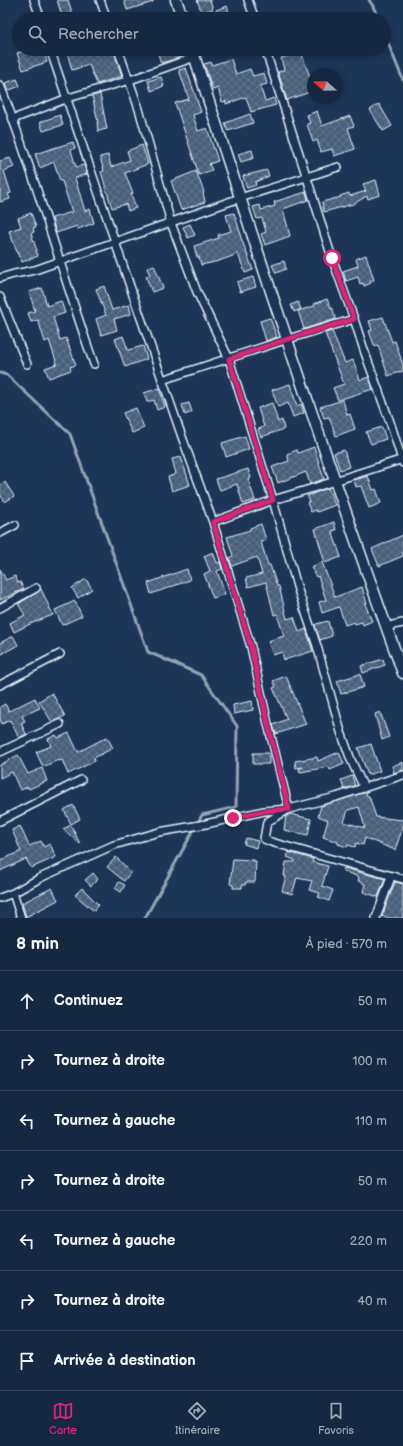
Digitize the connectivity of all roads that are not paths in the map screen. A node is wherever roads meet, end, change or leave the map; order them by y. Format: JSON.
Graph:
{"nodes":[{"id":1,"x":34,"y":0,"type":"edge"},
{"id":2,"x":100,"y":0,"type":"edge"},
{"id":3,"x":176,"y":0,"type":"edge"},
{"id":4,"x":248,"y":0,"type":"edge"},
{"id":5,"x":38,"y":12,"type":"edge"},
{"id":6,"x":104,"y":12,"type":"edge"},
{"id":7,"x":180,"y":12,"type":"edge"},
{"id":8,"x":252,"y":12,"type":"edge"},
{"id":9,"x":53,"y":56,"type":"edge"},
{"id":10,"x":121,"y":56,"type":"edge"},
{"id":11,"x":187,"y":56,"type":"edge"},
{"id":12,"x":195,"y":56,"type":"edge"},
{"id":13,"x":267,"y":56,"type":"edge"},
{"id":14,"x":130,"y":80,"type":"junction"},
{"id":15,"x":0,"y":85,"type":"edge"},
{"id":16,"x":68,"y":98,"type":"junction"},
{"id":17,"x":13,"y":119,"type":"junction"},
{"id":18,"x":338,"y":167,"type":"dead end"},
{"id":19,"x":307,"y":178,"type":"junction"},
{"id":20,"x":240,"y":198,"type":"junction"},
{"id":21,"x":171,"y":223,"type":"junction"},
{"id":22,"x":116,"y":241,"type":"junction"},
{"id":23,"x":60,"y":261,"type":"junction"},
{"id":24,"x":0,"y":278,"type":"edge"},
{"id":25,"x":0,"y":297,"type":"edge"},
{"id":26,"x":354,"y":319,"type":"junction"},
{"id":27,"x":288,"y":339,"type":"junction"},
{"id":28,"x":229,"y":359,"type":"junction"},
{"id":29,"x":27,"y":364,"type":"dead end"},
{"id":30,"x":94,"y":364,"type":"dead end"},
{"id":31,"x":162,"y":380,"type":"junction"},
{"id":32,"x":403,"y":460,"type":"edge"},
{"id":33,"x":335,"y":481,"type":"junction"},
{"id":34,"x":273,"y":500,"type":"junction"},
{"id":35,"x":213,"y":522,"type":"junction"},
{"id":36,"x":15,"y":525,"type":"dead end"},
{"id":37,"x":0,"y":533,"type":"edge"},
{"id":38,"x":36,"y":588,"type":"dead end"},
{"id":39,"x":0,"y":608,"type":"edge"},
{"id":40,"x":403,"y":623,"type":"edge"},
{"id":41,"x":386,"y":627,"type":"junction"},
{"id":42,"x":60,"y":654,"type":"dead end"},
{"id":43,"x":403,"y":673,"type":"edge"},
{"id":44,"x":0,"y":685,"type":"edge"},
{"id":45,"x":60,"y":724,"type":"dead end"},
{"id":46,"x":0,"y":752,"type":"edge"},
{"id":47,"x":403,"y":775,"type":"edge"},
{"id":48,"x":81,"y":780,"type":"dead end"},
{"id":49,"x":364,"y":788,"type":"junction"},
{"id":50,"x":289,"y":809,"type":"junction"},
{"id":51,"x":0,"y":821,"type":"edge"},
{"id":52,"x":391,"y":877,"type":"junction"},
{"id":53,"x":403,"y":879,"type":"edge"},
{"id":54,"x":13,"y":893,"type":"junction"},
{"id":55,"x":0,"y":898,"type":"edge"},
{"id":56,"x":21,"y":918,"type":"edge"},
{"id":57,"x":376,"y":918,"type":"edge"}],
"edges":[{"from":1,"to":5,"type":"street"},
{"from":2,"to":6,"type":"street"},
{"from":3,"to":7,"type":"street"},
{"from":4,"to":8,"type":"street"},
{"from":9,"to":16,"type":"street"},
{"from":10,"to":14,"type":"street"},
{"from":11,"to":14,"type":"street"},
{"from":12,"to":20,"type":"street"},
{"from":13,"to":19,"type":"street"},
{"from":14,"to":16,"type":"street"},
{"from":14,"to":21,"type":"street"},
{"from":15,"to":17,"type":"street"},
{"from":16,"to":17,"type":"street"},
{"from":16,"to":22,"type":"street"},
{"from":17,"to":23,"type":"street"},
{"from":18,"to":19,"type":"street"},
{"from":19,"to":20,"type":"street"},
{"from":19,"to":26,"type":"street"},
{"from":20,"to":21,"type":"street"},
{"from":20,"to":27,"type":"street"},
{"from":21,"to":22,"type":"street"},
{"from":21,"to":28,"type":"street"},
{"from":22,"to":23,"type":"street"},
{"from":22,"to":31,"type":"street"},
{"from":23,"to":24,"type":"street"},
{"from":23,"to":30,"type":"street"},
{"from":25,"to":29,"type":"street"},
{"from":26,"to":27,"type":"street"},
{"from":26,"to":32,"type":"street"},
{"from":27,"to":28,"type":"street"},
{"from":27,"to":33,"type":"street"},
{"from":28,"to":31,"type":"street"},
{"from":28,"to":34,"type":"street"},
{"from":31,"to":35,"type":"street"},
{"from":32,"to":33,"type":"street"},
{"from":33,"to":34,"type":"street"},
{"from":33,"to":41,"type":"street"},
{"from":34,"to":35,"type":"street"},
{"from":34,"to":49,"type":"street"},
{"from":35,"to":50,"type":"street"},
{"from":36,"to":37,"type":"street"},
{"from":38,"to":39,"type":"street"},
{"from":40,"to":41,"type":"street"},
{"from":41,"to":43,"type":"street"},
{"from":42,"to":44,"type":"street"},
{"from":45,"to":46,"type":"street"},
{"from":47,"to":49,"type":"street"},
{"from":48,"to":51,"type":"street"},
{"from":49,"to":50,"type":"street"},
{"from":50,"to":52,"type":"street"},
{"from":50,"to":54,"type":"street"},
{"from":52,"to":53,"type":"street"},
{"from":52,"to":57,"type":"street"},
{"from":54,"to":55,"type":"street"},
{"from":54,"to":56,"type":"street"}]}
